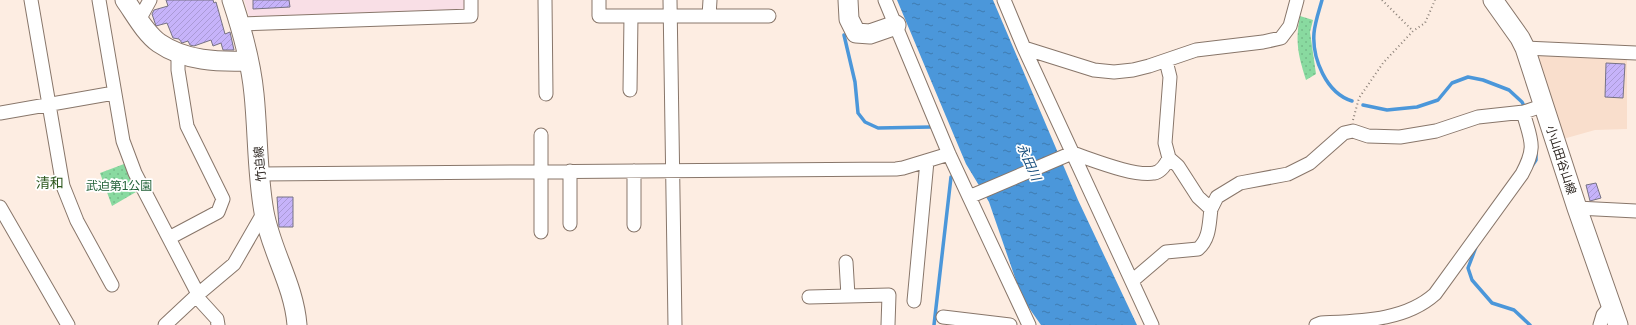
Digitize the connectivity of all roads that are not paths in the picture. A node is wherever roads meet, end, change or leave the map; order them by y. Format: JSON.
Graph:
{"nodes":[{"id":1,"x":32,"y":0,"type":"edge"},
{"id":2,"x":99,"y":0,"type":"edge"},
{"id":3,"x":125,"y":0,"type":"edge"},
{"id":4,"x":150,"y":0,"type":"edge"},
{"id":5,"x":232,"y":0,"type":"edge"},
{"id":6,"x":471,"y":0,"type":"edge"},
{"id":7,"x":545,"y":0,"type":"edge"},
{"id":8,"x":599,"y":0,"type":"edge"},
{"id":9,"x":670,"y":0,"type":"edge"},
{"id":10,"x":710,"y":0,"type":"edge"},
{"id":11,"x":848,"y":0,"type":"edge"},
{"id":12,"x":886,"y":0,"type":"edge"},
{"id":13,"x":1004,"y":0,"type":"edge"},
{"id":14,"x":1297,"y":0,"type":"edge"},
{"id":15,"x":1493,"y":0,"type":"edge"},
{"id":16,"x":631,"y":16,"type":"junction"},
{"id":17,"x":670,"y":16,"type":"junction"},
{"id":18,"x":709,"y":16,"type":"junction"},
{"id":19,"x":769,"y":16,"type":"dead end"},
{"id":20,"x":139,"y":20,"type":"junction"},
{"id":21,"x":240,"y":24,"type":"junction"},
{"id":22,"x":896,"y":25,"type":"junction"},
{"id":23,"x":1024,"y":48,"type":"junction"},
{"id":24,"x":1525,"y":48,"type":"junction"},
{"id":25,"x":178,"y":52,"type":"junction"},
{"id":26,"x":1636,"y":53,"type":"edge"},
{"id":27,"x":248,"y":61,"type":"junction"},
{"id":28,"x":1166,"y":61,"type":"junction"},
{"id":29,"x":630,"y":90,"type":"dead end"},
{"id":30,"x":114,"y":93,"type":"junction"},
{"id":31,"x":546,"y":94,"type":"dead end"},
{"id":32,"x":49,"y":104,"type":"junction"},
{"id":33,"x":1531,"y":109,"type":"junction"},
{"id":34,"x":0,"y":113,"type":"edge"},
{"id":35,"x":541,"y":135,"type":"dead end"},
{"id":36,"x":1072,"y":153,"type":"junction"},
{"id":37,"x":949,"y":154,"type":"junction"},
{"id":38,"x":1169,"y":158,"type":"junction"},
{"id":39,"x":927,"y":161,"type":"junction"},
{"id":40,"x":570,"y":171,"type":"junction"},
{"id":41,"x":634,"y":171,"type":"junction"},
{"id":42,"x":672,"y":171,"type":"junction"},
{"id":43,"x":541,"y":172,"type":"junction"},
{"id":44,"x":260,"y":174,"type":"junction"},
{"id":45,"x":968,"y":197,"type":"junction"},
{"id":46,"x":1577,"y":208,"type":"junction"},
{"id":47,"x":1211,"y":209,"type":"junction"},
{"id":48,"x":1636,"y":211,"type":"edge"},
{"id":49,"x":264,"y":212,"type":"junction"},
{"id":50,"x":1,"y":214,"type":"edge"},
{"id":51,"x":570,"y":224,"type":"dead end"},
{"id":52,"x":634,"y":225,"type":"dead end"},
{"id":53,"x":541,"y":232,"type":"dead end"},
{"id":54,"x":169,"y":238,"type":"junction"},
{"id":55,"x":846,"y":262,"type":"dead end"},
{"id":56,"x":1132,"y":281,"type":"junction"},
{"id":57,"x":112,"y":285,"type":"dead end"},
{"id":58,"x":197,"y":295,"type":"junction"},
{"id":59,"x":848,"y":296,"type":"junction"},
{"id":60,"x":809,"y":297,"type":"dead end"},
{"id":61,"x":914,"y":301,"type":"dead end"},
{"id":62,"x":1610,"y":307,"type":"junction"},
{"id":63,"x":943,"y":316,"type":"dead end"},
{"id":64,"x":1335,"y":324,"type":"edge"},
{"id":65,"x":68,"y":325,"type":"edge"},
{"id":66,"x":165,"y":325,"type":"edge"},
{"id":67,"x":218,"y":325,"type":"edge"},
{"id":68,"x":297,"y":325,"type":"edge"},
{"id":69,"x":675,"y":325,"type":"edge"},
{"id":70,"x":888,"y":325,"type":"edge"},
{"id":71,"x":1010,"y":325,"type":"edge"},
{"id":72,"x":1029,"y":325,"type":"edge"},
{"id":73,"x":1152,"y":325,"type":"edge"},
{"id":74,"x":1316,"y":325,"type":"edge"},
{"id":75,"x":1600,"y":325,"type":"edge"},
{"id":76,"x":1618,"y":325,"type":"edge"}],
"edges":[{"from":1,"to":32,"type":"street"},
{"from":2,"to":30,"type":"street"},
{"from":3,"to":20,"type":"street"},
{"from":4,"to":20,"type":"street"},
{"from":5,"to":21,"type":"street","name":"竹迫線"},
{"from":6,"to":21,"type":"street"},
{"from":7,"to":31,"type":"street"},
{"from":8,"to":16,"type":"street"},
{"from":9,"to":17,"type":"street"},
{"from":10,"to":18,"type":"street"},
{"from":11,"to":22,"type":"street"},
{"from":12,"to":22,"type":"street"},
{"from":13,"to":23,"type":"street"},
{"from":14,"to":28,"type":"street"},
{"from":15,"to":24,"type":"street","name":"小山田谷山線"},
{"from":16,"to":17,"type":"street"},
{"from":16,"to":29,"type":"street"},
{"from":17,"to":18,"type":"street"},
{"from":17,"to":42,"type":"street"},
{"from":18,"to":19,"type":"street"},
{"from":20,"to":25,"type":"street"},
{"from":21,"to":27,"type":"street","name":"竹迫線"},
{"from":22,"to":37,"type":"street"},
{"from":23,"to":28,"type":"street"},
{"from":23,"to":36,"type":"street"},
{"from":24,"to":26,"type":"street"},
{"from":24,"to":33,"type":"street","name":"小山田谷山線"},
{"from":25,"to":27,"type":"street"},
{"from":25,"to":54,"type":"street"},
{"from":27,"to":44,"type":"street","name":"竹迫線"},
{"from":28,"to":38,"type":"street"},
{"from":30,"to":32,"type":"street"},
{"from":30,"to":54,"type":"street"},
{"from":32,"to":34,"type":"street"},
{"from":32,"to":57,"type":"street"},
{"from":33,"to":46,"type":"street","name":"小山田谷山線"},
{"from":33,"to":47,"type":"street"},
{"from":33,"to":64,"type":"street"},
{"from":35,"to":43,"type":"street"},
{"from":36,"to":38,"type":"street"},
{"from":36,"to":45,"type":"street"},
{"from":36,"to":56,"type":"street"},
{"from":37,"to":39,"type":"street"},
{"from":37,"to":45,"type":"street"},
{"from":38,"to":47,"type":"street"},
{"from":39,"to":42,"type":"street"},
{"from":39,"to":61,"type":"street"},
{"from":40,"to":41,"type":"street"},
{"from":40,"to":43,"type":"street"},
{"from":40,"to":51,"type":"street"},
{"from":41,"to":42,"type":"street"},
{"from":41,"to":52,"type":"street"},
{"from":42,"to":69,"type":"street"},
{"from":43,"to":44,"type":"street"},
{"from":43,"to":53,"type":"street"},
{"from":44,"to":49,"type":"street","name":"竹迫線"},
{"from":45,"to":72,"type":"street"},
{"from":46,"to":48,"type":"street"},
{"from":46,"to":62,"type":"street","name":"小山田谷山線"},
{"from":47,"to":56,"type":"street"},
{"from":49,"to":58,"type":"street"},
{"from":49,"to":68,"type":"street","name":"竹迫線"},
{"from":50,"to":65,"type":"street"},
{"from":54,"to":58,"type":"street"},
{"from":55,"to":59,"type":"street"},
{"from":56,"to":73,"type":"street"},
{"from":58,"to":66,"type":"street"},
{"from":58,"to":67,"type":"street"},
{"from":59,"to":60,"type":"street"},
{"from":59,"to":70,"type":"street"},
{"from":62,"to":75,"type":"street"},
{"from":62,"to":76,"type":"street","name":"小山田谷山線"},
{"from":63,"to":71,"type":"street"},
{"from":64,"to":74,"type":"street"}]}
